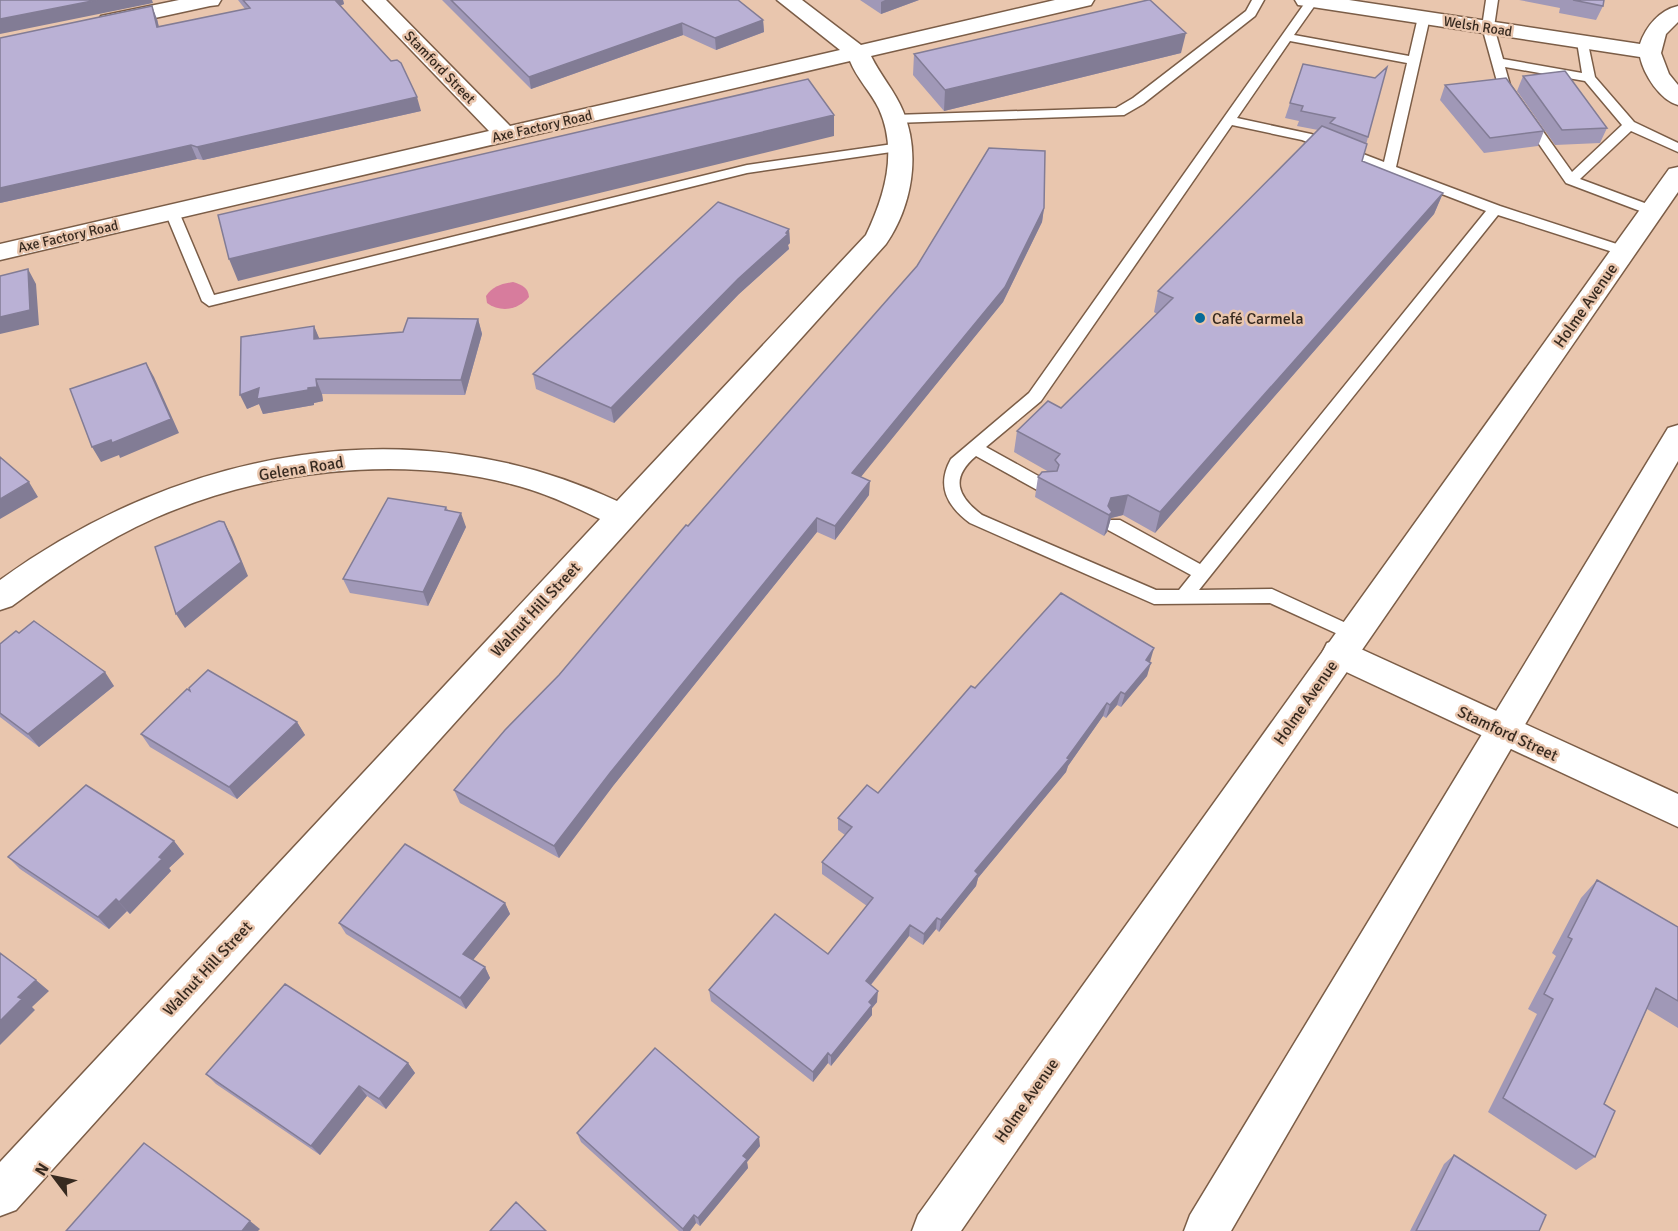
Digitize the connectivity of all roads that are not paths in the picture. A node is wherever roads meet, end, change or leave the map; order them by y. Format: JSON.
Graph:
{"nodes":[{"id":1,"x":210,"y":0,"type":"edge"},
{"id":2,"x":374,"y":0,"type":"edge"},
{"id":3,"x":788,"y":0,"type":"edge"},
{"id":4,"x":1083,"y":0,"type":"edge"},
{"id":5,"x":1258,"y":0,"type":"edge"},
{"id":6,"x":1309,"y":0,"type":"edge"},
{"id":7,"x":1492,"y":0,"type":"edge"},
{"id":8,"x":1366,"y":4,"type":"edge"},
{"id":9,"x":1678,"y":12,"type":"edge"},
{"id":10,"x":1425,"y":17,"type":"junction"},
{"id":11,"x":94,"y":24,"type":"edge"},
{"id":12,"x":1488,"y":27,"type":"junction"},
{"id":13,"x":1287,"y":37,"type":"junction"},
{"id":14,"x":1583,"y":42,"type":"junction"},
{"id":15,"x":1649,"y":52,"type":"junction"},
{"id":16,"x":859,"y":54,"type":"junction"},
{"id":17,"x":1414,"y":61,"type":"junction"},
{"id":18,"x":1498,"y":62,"type":"junction"},
{"id":19,"x":1589,"y":78,"type":"junction"},
{"id":20,"x":1678,"y":98,"type":"edge"},
{"id":21,"x":1229,"y":120,"type":"junction"},
{"id":22,"x":1629,"y":125,"type":"junction"},
{"id":23,"x":897,"y":133,"type":"junction"},
{"id":24,"x":505,"y":134,"type":"junction"},
{"id":25,"x":1678,"y":148,"type":"edge"},
{"id":26,"x":1389,"y":169,"type":"junction"},
{"id":27,"x":1678,"y":174,"type":"edge"},
{"id":28,"x":1571,"y":180,"type":"junction"},
{"id":29,"x":1495,"y":209,"type":"junction"},
{"id":30,"x":1653,"y":210,"type":"junction"},
{"id":31,"x":172,"y":212,"type":"junction"},
{"id":32,"x":1624,"y":251,"type":"junction"},
{"id":33,"x":0,"y":252,"type":"edge"},
{"id":34,"x":1678,"y":435,"type":"edge"},
{"id":35,"x":974,"y":448,"type":"junction"},
{"id":36,"x":1045,"y":487,"type":"edge"},
{"id":37,"x":622,"y":516,"type":"junction"},
{"id":38,"x":1114,"y":525,"type":"edge"},
{"id":39,"x":1203,"y":574,"type":"junction"},
{"id":40,"x":1184,"y":596,"type":"junction"},
{"id":41,"x":0,"y":597,"type":"edge"},
{"id":42,"x":1346,"y":644,"type":"junction"},
{"id":43,"x":1504,"y":731,"type":"junction"},
{"id":44,"x":1678,"y":811,"type":"edge"},
{"id":45,"x":0,"y":1194,"type":"edge"},
{"id":46,"x":934,"y":1231,"type":"edge"},
{"id":47,"x":1206,"y":1231,"type":"edge"}],
"edges":[{"from":1,"to":11,"type":"street"},
{"from":2,"to":24,"type":"street","name":"Stamford Street"},
{"from":3,"to":16,"type":"street","name":"Walnut Hill Street"},
{"from":4,"to":16,"type":"street","name":"Axe Factory Road"},
{"from":5,"to":23,"type":"lane"},
{"from":6,"to":8,"type":"street","name":"Welsh Road"},
{"from":6,"to":13,"type":"lane"},
{"from":7,"to":12,"type":"lane"},
{"from":8,"to":10,"type":"street","name":"Welsh Road"},
{"from":9,"to":15,"type":"street"},
{"from":10,"to":12,"type":"street","name":"Welsh Road"},
{"from":10,"to":17,"type":"lane"},
{"from":12,"to":14,"type":"street","name":"Welsh Road"},
{"from":12,"to":18,"type":"lane"},
{"from":13,"to":17,"type":"lane"},
{"from":13,"to":21,"type":"lane"},
{"from":14,"to":15,"type":"street","name":"Welsh Road"},
{"from":14,"to":19,"type":"lane"},
{"from":15,"to":20,"type":"street"},
{"from":16,"to":23,"type":"street","name":"Walnut Hill Street"},
{"from":16,"to":24,"type":"street","name":"Axe Factory Road"},
{"from":17,"to":26,"type":"lane"},
{"from":18,"to":19,"type":"lane"},
{"from":18,"to":28,"type":"lane"},
{"from":19,"to":22,"type":"lane"},
{"from":21,"to":26,"type":"lane"},
{"from":21,"to":35,"type":"lane"},
{"from":22,"to":25,"type":"lane"},
{"from":22,"to":28,"type":"lane"},
{"from":23,"to":31,"type":"lane"},
{"from":23,"to":37,"type":"street","name":"Walnut Hill Street"},
{"from":24,"to":31,"type":"street","name":"Axe Factory Road"},
{"from":26,"to":29,"type":"lane"},
{"from":27,"to":30,"type":"street","name":"Holme Avenue"},
{"from":28,"to":30,"type":"lane"},
{"from":29,"to":32,"type":"lane"},
{"from":29,"to":39,"type":"lane"},
{"from":30,"to":32,"type":"street","name":"Holme Avenue"},
{"from":31,"to":33,"type":"street","name":"Axe Factory Road"},
{"from":32,"to":42,"type":"street","name":"Holme Avenue"},
{"from":34,"to":43,"type":"street"},
{"from":35,"to":36,"type":"lane"},
{"from":35,"to":40,"type":"lane"},
{"from":37,"to":41,"type":"street","name":"Gelena Road"},
{"from":37,"to":45,"type":"street","name":"Walnut Hill Street"},
{"from":38,"to":39,"type":"lane"},
{"from":39,"to":40,"type":"lane"},
{"from":40,"to":42,"type":"lane"},
{"from":42,"to":43,"type":"street","name":"Stamford Street"},
{"from":42,"to":46,"type":"street","name":"Holme Avenue"},
{"from":43,"to":44,"type":"street","name":"Stamford Street"},
{"from":43,"to":47,"type":"street"}]}
